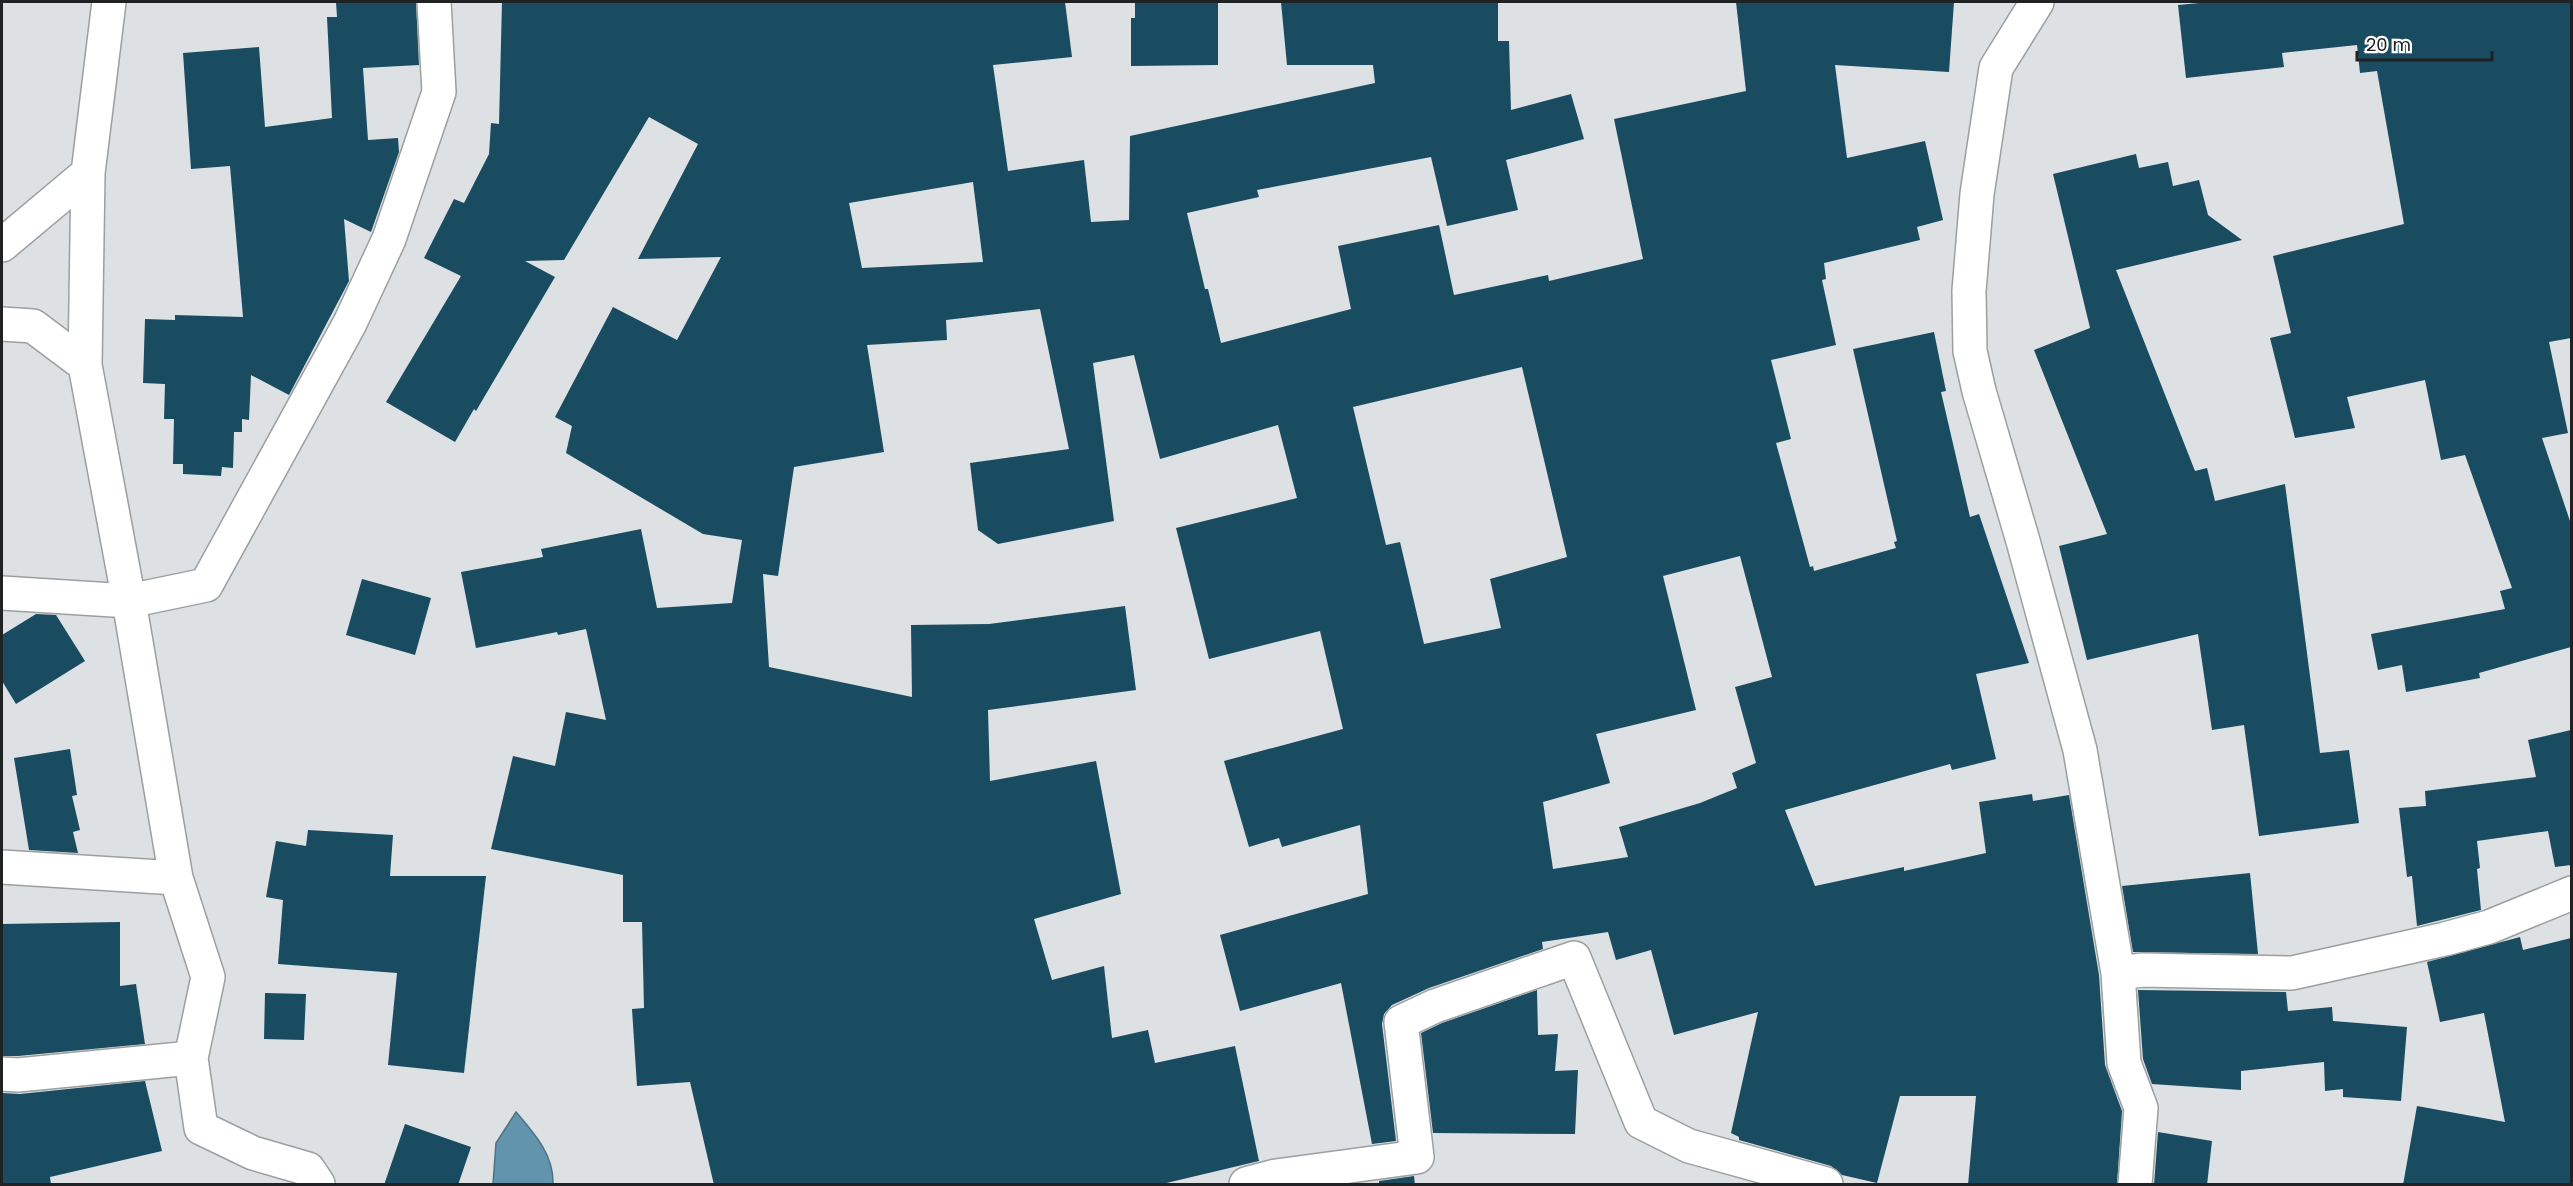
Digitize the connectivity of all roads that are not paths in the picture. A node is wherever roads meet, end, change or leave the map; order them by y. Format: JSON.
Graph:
{"nodes":[{"id":1,"x":109,"y":2,"type":"edge"},
{"id":2,"x":434,"y":2,"type":"edge"},
{"id":3,"x":2037,"y":2,"type":"edge"},
{"id":4,"x":88,"y":173,"type":"junction"},
{"id":5,"x":2,"y":244,"type":"edge"},
{"id":6,"x":2,"y":324,"type":"edge"},
{"id":7,"x":85,"y":365,"type":"junction"},
{"id":8,"x":2,"y":593,"type":"edge"},
{"id":9,"x":129,"y":602,"type":"junction"},
{"id":10,"x":2,"y":867,"type":"edge"},
{"id":11,"x":176,"y":879,"type":"junction"},
{"id":12,"x":2571,"y":893,"type":"edge"},
{"id":13,"x":2118,"y":973,"type":"junction"},
{"id":14,"x":191,"y":1058,"type":"junction"},
{"id":15,"x":2,"y":1074,"type":"edge"},
{"id":16,"x":318,"y":1185,"type":"edge"},
{"id":17,"x":1246,"y":1185,"type":"edge"},
{"id":18,"x":1826,"y":1185,"type":"edge"},
{"id":19,"x":2135,"y":1185,"type":"edge"}],
"edges":[{"from":1,"to":4,"type":"street"},
{"from":2,"to":9,"type":"street"},
{"from":3,"to":13,"type":"street"},
{"from":4,"to":5,"type":"street"},
{"from":4,"to":7,"type":"street"},
{"from":6,"to":7,"type":"street"},
{"from":7,"to":9,"type":"street"},
{"from":8,"to":9,"type":"street"},
{"from":9,"to":11,"type":"street"},
{"from":10,"to":11,"type":"street"},
{"from":11,"to":14,"type":"street"},
{"from":12,"to":13,"type":"street"},
{"from":13,"to":19,"type":"street"},
{"from":14,"to":15,"type":"street"},
{"from":14,"to":16,"type":"street"},
{"from":17,"to":18,"type":"street"}]}
